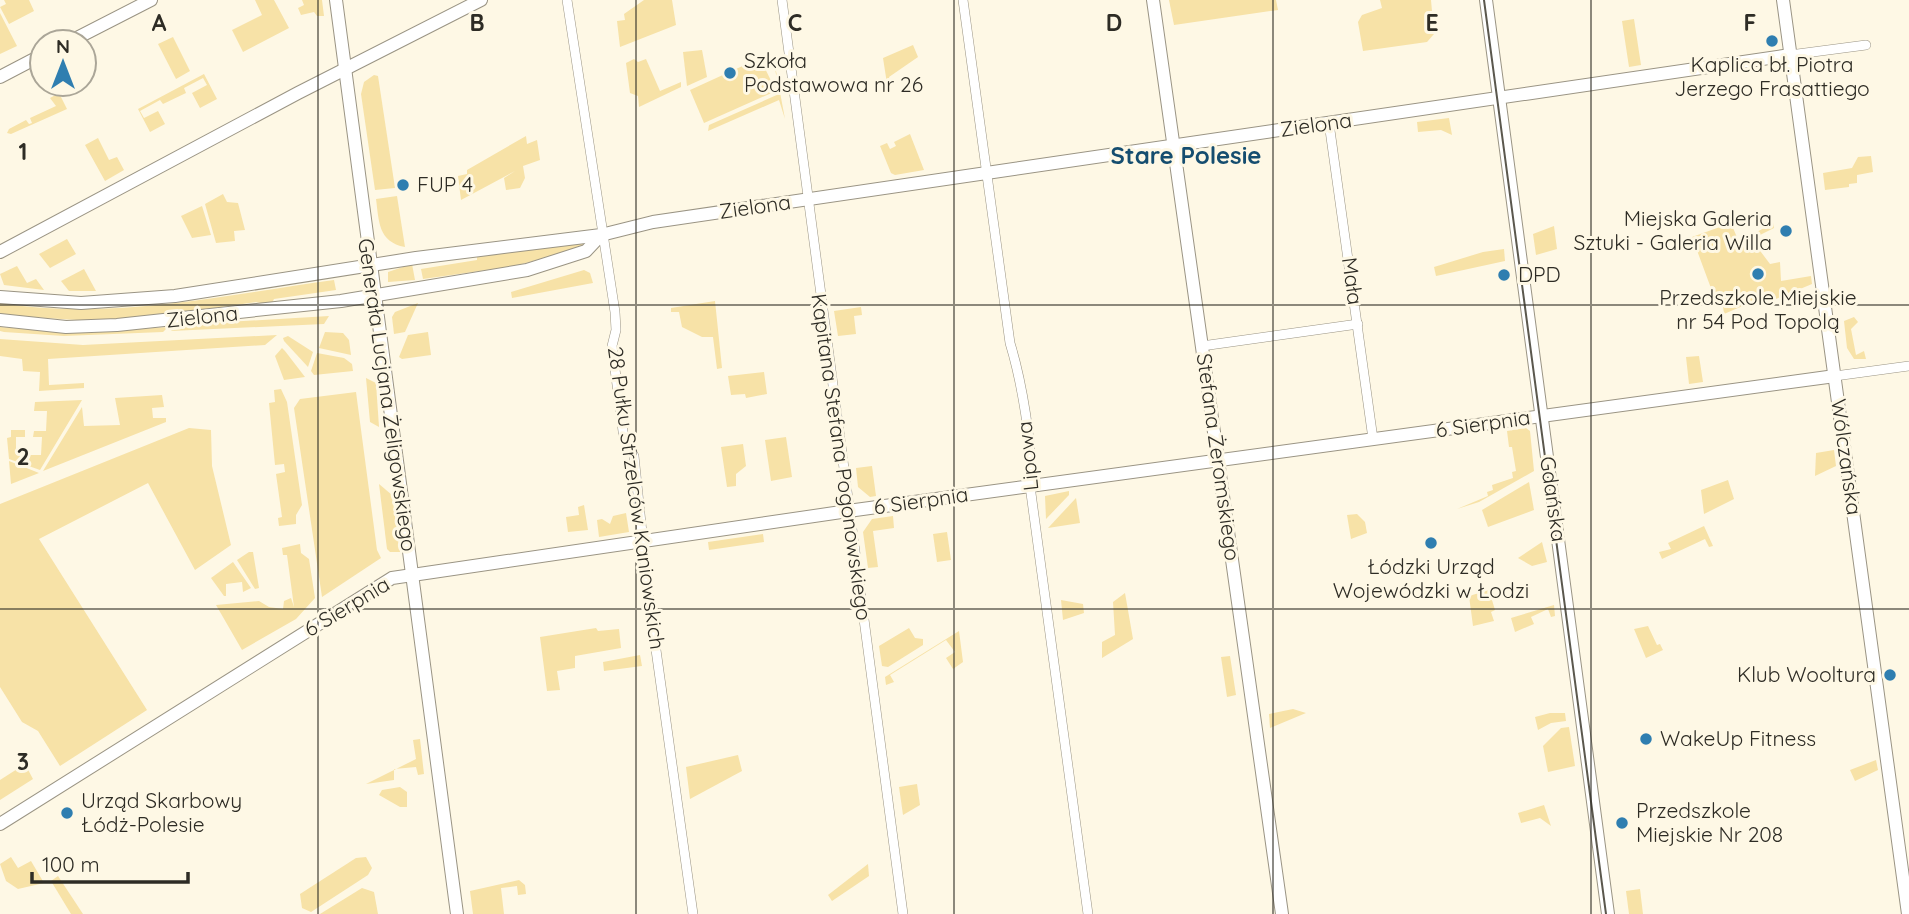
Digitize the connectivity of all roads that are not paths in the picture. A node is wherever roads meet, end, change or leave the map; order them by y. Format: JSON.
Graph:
{"nodes":[{"id":1,"x":151,"y":0,"type":"edge"},
{"id":2,"x":336,"y":0,"type":"edge"},
{"id":3,"x":481,"y":0,"type":"edge"},
{"id":4,"x":567,"y":0,"type":"edge"},
{"id":5,"x":782,"y":0,"type":"edge"},
{"id":6,"x":963,"y":0,"type":"edge"},
{"id":7,"x":1153,"y":0,"type":"edge"},
{"id":8,"x":1486,"y":0,"type":"edge"},
{"id":9,"x":1783,"y":0,"type":"edge"},
{"id":10,"x":96,"y":28,"type":"edge"},
{"id":11,"x":1866,"y":45,"type":"dead end"},
{"id":12,"x":1790,"y":55,"type":"junction"},
{"id":13,"x":28,"y":62,"type":"edge"},
{"id":14,"x":346,"y":70,"type":"junction"},
{"id":15,"x":0,"y":77,"type":"edge"},
{"id":16,"x":1499,"y":99,"type":"junction"},
{"id":17,"x":1329,"y":123,"type":"junction"},
{"id":18,"x":1174,"y":146,"type":"junction"},
{"id":19,"x":986,"y":174,"type":"junction"},
{"id":20,"x":806,"y":200,"type":"junction"},
{"id":21,"x":601,"y":235,"type":"junction"},
{"id":22,"x":0,"y":252,"type":"edge"},
{"id":23,"x":370,"y":266,"type":"junction"},
{"id":24,"x":374,"y":295,"type":"junction"},
{"id":25,"x":0,"y":297,"type":"edge"},
{"id":26,"x":0,"y":320,"type":"edge"},
{"id":27,"x":1358,"y":324,"type":"junction"},
{"id":28,"x":1202,"y":346,"type":"junction"},
{"id":29,"x":1909,"y":366,"type":"edge"},
{"id":30,"x":1835,"y":376,"type":"junction"},
{"id":31,"x":1542,"y":416,"type":"junction"},
{"id":32,"x":1373,"y":439,"type":"junction"},
{"id":33,"x":1218,"y":462,"type":"junction"},
{"id":34,"x":1030,"y":486,"type":"junction"},
{"id":35,"x":848,"y":511,"type":"junction"},
{"id":36,"x":643,"y":542,"type":"junction"},
{"id":37,"x":411,"y":575,"type":"junction"},
{"id":38,"x":0,"y":824,"type":"edge"},
{"id":39,"x":457,"y":914,"type":"edge"},
{"id":40,"x":693,"y":914,"type":"edge"},
{"id":41,"x":903,"y":914,"type":"edge"},
{"id":42,"x":1088,"y":914,"type":"edge"},
{"id":43,"x":1282,"y":914,"type":"edge"},
{"id":44,"x":1608,"y":914,"type":"edge"},
{"id":45,"x":1908,"y":914,"type":"edge"}],
"edges":[{"from":1,"to":10,"type":"street"},
{"from":2,"to":14,"type":"street","name":"Generała Lucjana Żeligowskiego"},
{"from":3,"to":14,"type":"street"},
{"from":4,"to":21,"type":"street","name":"28 Pułku Strzelców Kaniowskich"},
{"from":5,"to":20,"type":"street","name":"Kapitana Stefana Pogonowskiego"},
{"from":6,"to":19,"type":"street","name":"Lipowa"},
{"from":7,"to":18,"type":"street","name":"Stefana Żeromskiego"},
{"from":8,"to":16,"type":"street","name":"Gdańska"},
{"from":9,"to":12,"type":"street","name":"Wólczańska"},
{"from":11,"to":12,"type":"street","name":"Zielona"},
{"from":12,"to":16,"type":"street","name":"Zielona"},
{"from":12,"to":30,"type":"street","name":"Wólczańska"},
{"from":13,"to":15,"type":"street"},
{"from":14,"to":22,"type":"street"},
{"from":14,"to":23,"type":"street","name":"Generała Lucjana Żeligowskiego"},
{"from":16,"to":17,"type":"street","name":"Zielona"},
{"from":16,"to":31,"type":"street","name":"Gdańska"},
{"from":17,"to":18,"type":"street","name":"Zielona"},
{"from":17,"to":27,"type":"street","name":"Mała"},
{"from":18,"to":19,"type":"street","name":"Zielona"},
{"from":18,"to":28,"type":"street","name":"Stefana Żeromskiego"},
{"from":19,"to":20,"type":"street","name":"Zielona"},
{"from":19,"to":34,"type":"street","name":"Lipowa"},
{"from":20,"to":21,"type":"street","name":"Zielona"},
{"from":20,"to":35,"type":"street","name":"Kapitana Stefana Pogonowskiego"},
{"from":21,"to":23,"type":"street","name":"Zielona"},
{"from":21,"to":24,"type":"street","name":"Zielona"},
{"from":21,"to":36,"type":"street","name":"28 Pułku Strzelców Kaniowskich"},
{"from":23,"to":24,"type":"street","name":"Generała Lucjana Żeligowskiego"},
{"from":23,"to":25,"type":"street","name":"Zielona"},
{"from":24,"to":26,"type":"street","name":"Zielona"},
{"from":24,"to":37,"type":"street","name":"Generała Lucjana Żeligowskiego"},
{"from":27,"to":28,"type":"street"},
{"from":27,"to":32,"type":"street","name":"Mała"},
{"from":28,"to":33,"type":"street","name":"Stefana Żeromskiego"},
{"from":29,"to":30,"type":"street","name":"6 Sierpnia"},
{"from":30,"to":31,"type":"street","name":"6 Sierpnia"},
{"from":30,"to":45,"type":"street","name":"Wólczańska"},
{"from":31,"to":32,"type":"street","name":"6 Sierpnia"},
{"from":31,"to":44,"type":"street","name":"Gdańska"},
{"from":32,"to":33,"type":"street","name":"6 Sierpnia"},
{"from":33,"to":34,"type":"street","name":"6 Sierpnia"},
{"from":33,"to":43,"type":"street","name":"Stefana Żeromskiego"},
{"from":34,"to":35,"type":"street","name":"6 Sierpnia"},
{"from":34,"to":42,"type":"street","name":"Lipowa"},
{"from":35,"to":36,"type":"street","name":"6 Sierpnia"},
{"from":35,"to":41,"type":"street","name":"Kapitana Stefana Pogonowskiego"},
{"from":36,"to":37,"type":"street","name":"6 Sierpnia"},
{"from":36,"to":40,"type":"street","name":"28 Pułku Strzelców Kaniowskich"},
{"from":37,"to":38,"type":"street","name":"6 Sierpnia"},
{"from":37,"to":39,"type":"street","name":"Generała Lucjana Żeligowskiego"}]}
